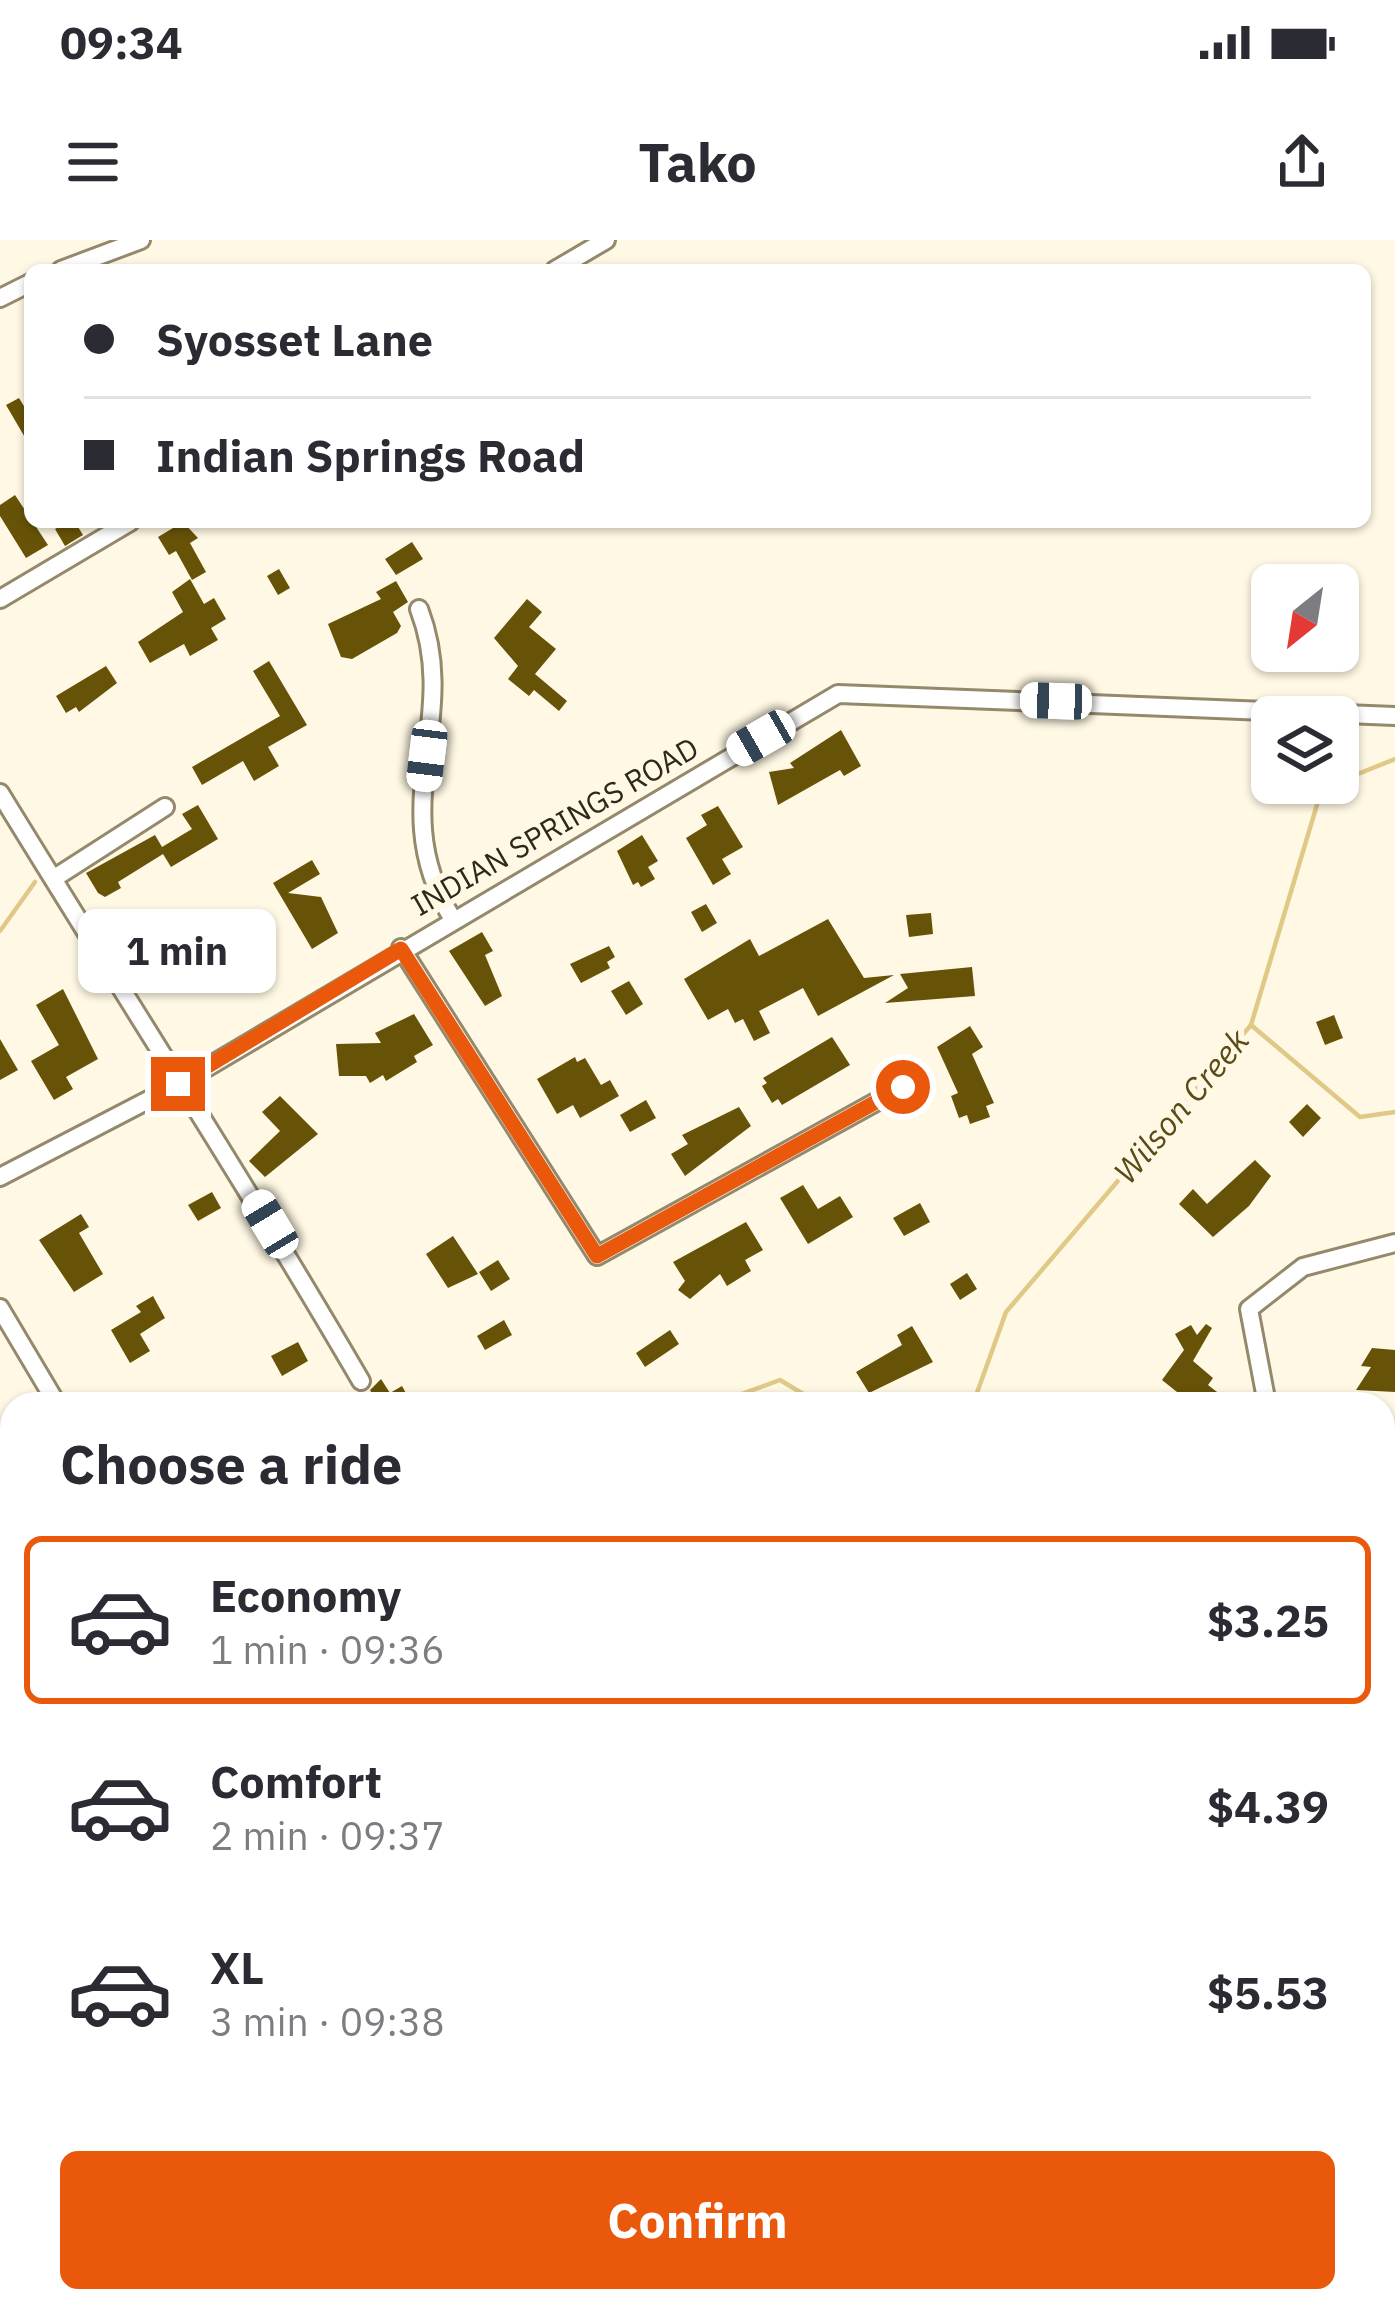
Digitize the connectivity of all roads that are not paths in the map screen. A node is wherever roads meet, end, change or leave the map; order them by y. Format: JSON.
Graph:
{"nodes":[{"id":1,"x":141,"y":240,"type":"edge"},
{"id":2,"x":606,"y":240,"type":"edge"},
{"id":3,"x":77,"y":264,"type":"edge"},
{"id":4,"x":565,"y":264,"type":"edge"},
{"id":5,"x":120,"y":528,"type":"edge"},
{"id":6,"x":0,"y":599,"type":"edge"},
{"id":7,"x":419,"y":609,"type":"dead end"},
{"id":8,"x":1395,"y":716,"type":"edge"},
{"id":9,"x":0,"y":793,"type":"edge"},
{"id":10,"x":165,"y":807,"type":"dead end"},
{"id":11,"x":52,"y":879,"type":"junction"},
{"id":12,"x":452,"y":918,"type":"junction"},
{"id":13,"x":401,"y":949,"type":"junction"},
{"id":14,"x":178,"y":1084,"type":"junction"},
{"id":15,"x":903,"y":1087,"type":"dead end"},
{"id":16,"x":0,"y":1177,"type":"edge"},
{"id":17,"x":1395,"y":1243,"type":"edge"},
{"id":18,"x":0,"y":1307,"type":"edge"},
{"id":19,"x":362,"y":1381,"type":"dead end"},
{"id":20,"x":50,"y":1392,"type":"edge"},
{"id":21,"x":1265,"y":1392,"type":"edge"}],
"edges":[{"from":1,"to":3,"type":"street"},
{"from":2,"to":4,"type":"street"},
{"from":5,"to":6,"type":"street"},
{"from":7,"to":12,"type":"street"},
{"from":8,"to":12,"type":"street","name":"INDIAN SPRINGS ROAD"},
{"from":9,"to":11,"type":"street"},
{"from":10,"to":11,"type":"street"},
{"from":11,"to":14,"type":"street"},
{"from":12,"to":13,"type":"street","name":"INDIAN SPRINGS ROAD"},
{"from":13,"to":14,"type":"street","name":"INDIAN SPRINGS ROAD"},
{"from":13,"to":15,"type":"street"},
{"from":14,"to":16,"type":"street","name":"INDIAN SPRINGS ROAD"},
{"from":14,"to":19,"type":"street"},
{"from":17,"to":21,"type":"street"},
{"from":18,"to":20,"type":"street"}]}
